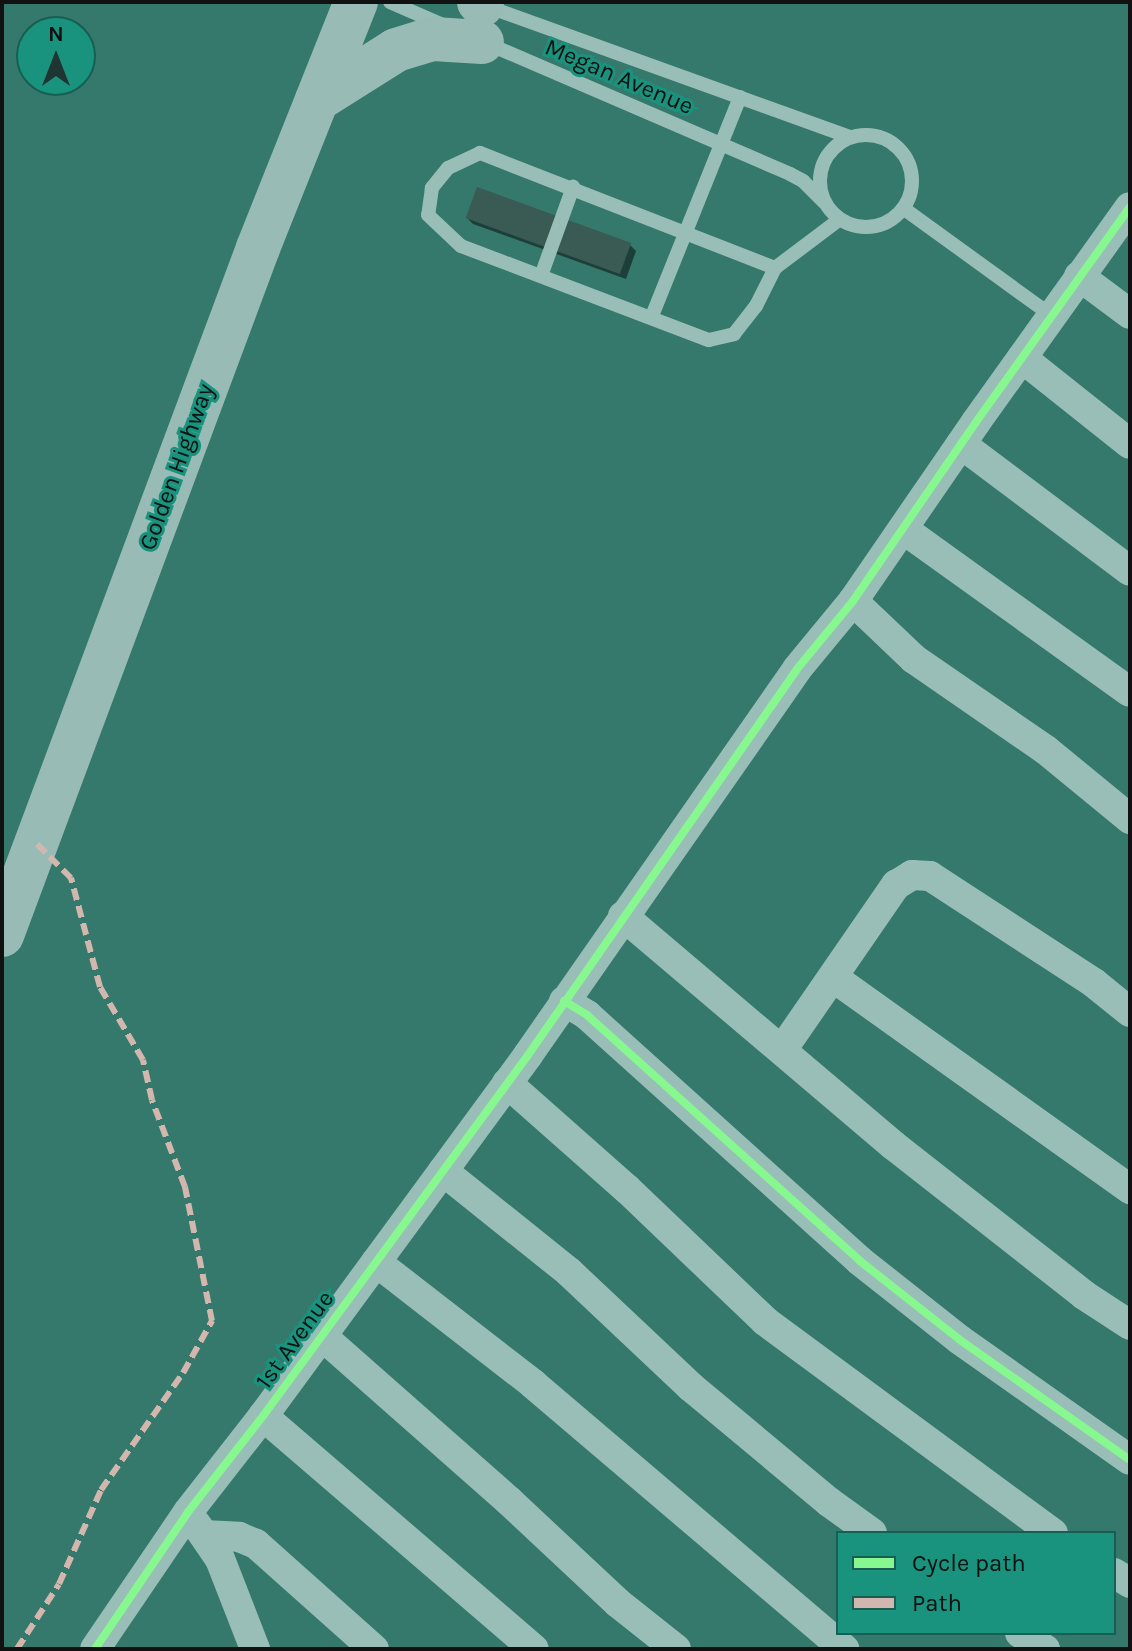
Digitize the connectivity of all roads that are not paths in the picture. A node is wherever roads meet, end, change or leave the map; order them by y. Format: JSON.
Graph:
{"nodes":[{"id":1,"x":356,"y":2,"type":"edge"},
{"id":2,"x":390,"y":2,"type":"edge"},
{"id":3,"x":479,"y":13,"type":"edge"},
{"id":4,"x":740,"y":97,"type":"junction"},
{"id":5,"x":317,"y":100,"type":"junction"},
{"id":6,"x":850,"y":137,"type":"junction"},
{"id":7,"x":721,"y":145,"type":"junction"},
{"id":8,"x":573,"y":187,"type":"junction"},
{"id":9,"x":824,"y":202,"type":"junction"},
{"id":10,"x":1130,"y":207,"type":"edge"},
{"id":11,"x":903,"y":208,"type":"junction"},
{"id":12,"x":840,"y":219,"type":"junction"},
{"id":13,"x":684,"y":235,"type":"junction"},
{"id":14,"x":775,"y":268,"type":"junction"},
{"id":15,"x":541,"y":276,"type":"junction"},
{"id":16,"x":1079,"y":276,"type":"junction"},
{"id":17,"x":1130,"y":314,"type":"edge"},
{"id":18,"x":652,"y":316,"type":"junction"},
{"id":19,"x":1052,"y":316,"type":"junction"},
{"id":20,"x":1022,"y":358,"type":"junction"},
{"id":21,"x":961,"y":444,"type":"junction"},
{"id":22,"x":1130,"y":444,"type":"edge"},
{"id":23,"x":903,"y":529,"type":"junction"},
{"id":24,"x":1130,"y":571,"type":"edge"},
{"id":25,"x":853,"y":601,"type":"junction"},
{"id":26,"x":1130,"y":692,"type":"edge"},
{"id":27,"x":1130,"y":819,"type":"edge"},
{"id":28,"x":623,"y":916,"type":"junction"},
{"id":29,"x":2,"y":935,"type":"edge"},
{"id":30,"x":834,"y":978,"type":"junction"},
{"id":31,"x":564,"y":1001,"type":"junction"},
{"id":32,"x":1130,"y":1012,"type":"edge"},
{"id":33,"x":782,"y":1050,"type":"junction"},
{"id":34,"x":507,"y":1083,"type":"junction"},
{"id":35,"x":443,"y":1171,"type":"junction"},
{"id":36,"x":1130,"y":1189,"type":"edge"},
{"id":37,"x":376,"y":1262,"type":"junction"},
{"id":38,"x":1130,"y":1325,"type":"edge"},
{"id":39,"x":322,"y":1336,"type":"junction"},
{"id":40,"x":263,"y":1416,"type":"junction"},
{"id":41,"x":1130,"y":1460,"type":"edge"},
{"id":42,"x":196,"y":1524,"type":"junction"},
{"id":43,"x":869,"y":1531,"type":"edge"},
{"id":44,"x":1050,"y":1531,"type":"edge"},
{"id":45,"x":1023,"y":1635,"type":"edge"},
{"id":46,"x":95,"y":1649,"type":"edge"},
{"id":47,"x":255,"y":1649,"type":"edge"},
{"id":48,"x":374,"y":1649,"type":"edge"},
{"id":49,"x":534,"y":1649,"type":"edge"},
{"id":50,"x":676,"y":1649,"type":"edge"},
{"id":51,"x":844,"y":1649,"type":"edge"},
{"id":52,"x":1045,"y":1649,"type":"edge"}],
"edges":[{"from":1,"to":5,"type":"main road","name":"Golden Highway"},
{"from":2,"to":3,"type":"lane","name":"Megan Avenue"},
{"from":3,"to":4,"type":"lane","name":"Megan Avenue"},
{"from":3,"to":5,"type":"main road"},
{"from":3,"to":7,"type":"lane","name":"Megan Avenue"},
{"from":4,"to":6,"type":"lane","name":"Megan Avenue"},
{"from":4,"to":7,"type":"lane"},
{"from":5,"to":29,"type":"main road","name":"Golden Highway"},
{"from":6,"to":9,"type":"lane"},
{"from":6,"to":11,"type":"lane"},
{"from":7,"to":9,"type":"lane","name":"Megan Avenue"},
{"from":7,"to":13,"type":"lane"},
{"from":8,"to":13,"type":"lane"},
{"from":8,"to":15,"type":"lane"},
{"from":8,"to":15,"type":"lane"},
{"from":9,"to":12,"type":"lane"},
{"from":10,"to":16,"type":"street","name":"1st Avenue"},
{"from":11,"to":12,"type":"lane"},
{"from":11,"to":19,"type":"lane"},
{"from":12,"to":14,"type":"lane"},
{"from":13,"to":14,"type":"lane"},
{"from":13,"to":18,"type":"lane"},
{"from":14,"to":18,"type":"lane"},
{"from":15,"to":18,"type":"lane"},
{"from":16,"to":17,"type":"street"},
{"from":16,"to":19,"type":"street","name":"1st Avenue"},
{"from":19,"to":20,"type":"street","name":"1st Avenue"},
{"from":20,"to":21,"type":"street","name":"1st Avenue"},
{"from":20,"to":22,"type":"street"},
{"from":21,"to":23,"type":"street","name":"1st Avenue"},
{"from":21,"to":24,"type":"street"},
{"from":23,"to":25,"type":"street","name":"1st Avenue"},
{"from":23,"to":26,"type":"street"},
{"from":25,"to":27,"type":"street"},
{"from":25,"to":28,"type":"street","name":"1st Avenue"},
{"from":28,"to":31,"type":"street","name":"1st Avenue"},
{"from":28,"to":33,"type":"street"},
{"from":30,"to":32,"type":"street"},
{"from":30,"to":33,"type":"street"},
{"from":30,"to":36,"type":"street"},
{"from":31,"to":34,"type":"street","name":"1st Avenue"},
{"from":31,"to":41,"type":"street"},
{"from":33,"to":38,"type":"street"},
{"from":34,"to":35,"type":"street","name":"1st Avenue"},
{"from":34,"to":44,"type":"street"},
{"from":35,"to":37,"type":"street","name":"1st Avenue"},
{"from":35,"to":43,"type":"street"},
{"from":37,"to":39,"type":"street","name":"1st Avenue"},
{"from":37,"to":51,"type":"street"},
{"from":39,"to":40,"type":"street","name":"1st Avenue"},
{"from":39,"to":50,"type":"street"},
{"from":40,"to":42,"type":"street","name":"1st Avenue"},
{"from":40,"to":49,"type":"street"},
{"from":42,"to":46,"type":"street","name":"1st Avenue"},
{"from":42,"to":47,"type":"street"},
{"from":42,"to":48,"type":"street"},
{"from":45,"to":52,"type":"street"}]}
